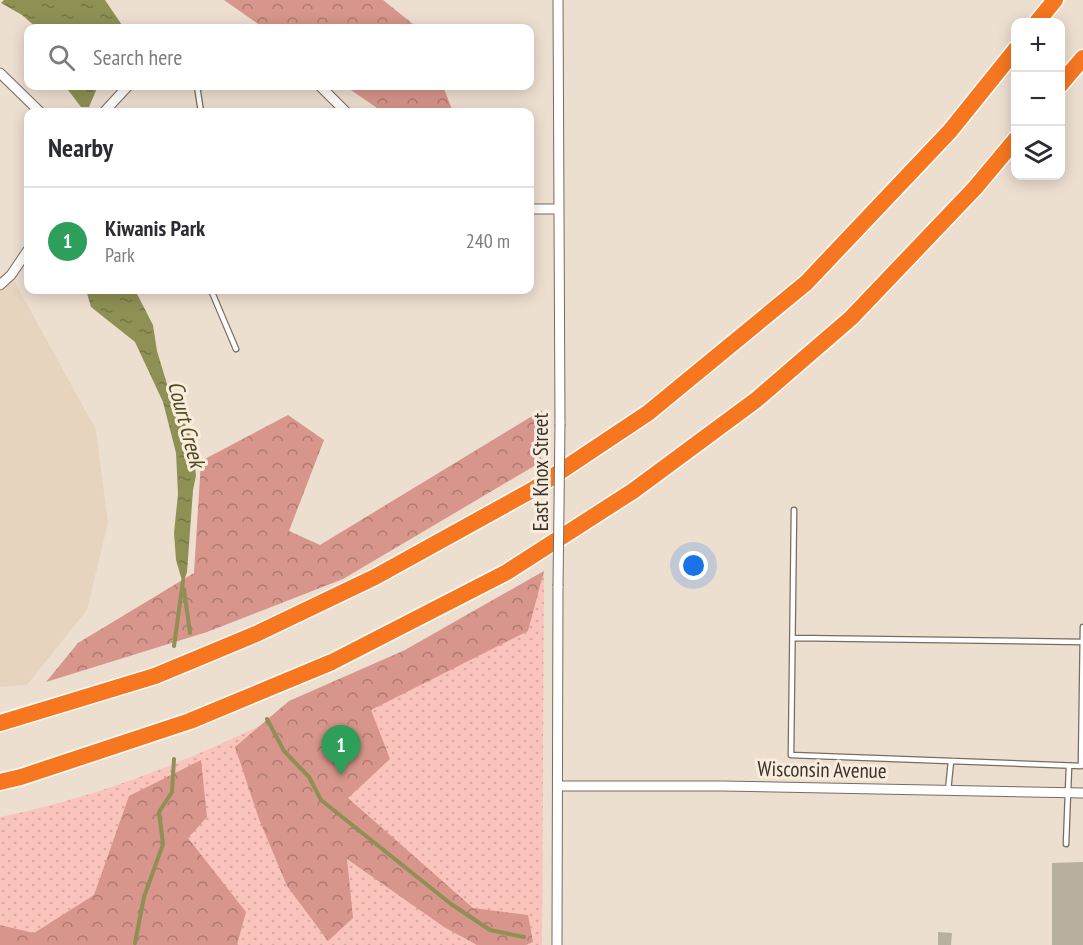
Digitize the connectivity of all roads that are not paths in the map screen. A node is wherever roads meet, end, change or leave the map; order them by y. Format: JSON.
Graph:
{"nodes":[{"id":1,"x":558,"y":0,"type":"edge"},
{"id":2,"x":1055,"y":0,"type":"edge"},
{"id":3,"x":1040,"y":18,"type":"edge"},
{"id":4,"x":1011,"y":55,"type":"edge"},
{"id":5,"x":1083,"y":58,"type":"edge"},
{"id":6,"x":0,"y":73,"type":"edge"},
{"id":7,"x":1065,"y":79,"type":"edge"},
{"id":8,"x":124,"y":90,"type":"edge"},
{"id":9,"x":198,"y":90,"type":"edge"},
{"id":10,"x":324,"y":90,"type":"edge"},
{"id":11,"x":36,"y":108,"type":"edge"},
{"id":12,"x":108,"y":108,"type":"edge"},
{"id":13,"x":200,"y":108,"type":"edge"},
{"id":14,"x":342,"y":108,"type":"edge"},
{"id":15,"x":1011,"y":145,"type":"edge"},
{"id":16,"x":534,"y":209,"type":"edge"},
{"id":17,"x":559,"y":209,"type":"junction"},
{"id":18,"x":24,"y":256,"type":"edge"},
{"id":19,"x":0,"y":285,"type":"edge"},
{"id":20,"x":213,"y":294,"type":"edge"},
{"id":21,"x":236,"y":349,"type":"dead end"},
{"id":22,"x":794,"y":510,"type":"dead end"},
{"id":23,"x":1083,"y":627,"type":"edge"},
{"id":24,"x":793,"y":638,"type":"junction"},
{"id":25,"x":1083,"y":642,"type":"edge"},
{"id":26,"x":0,"y":723,"type":"edge"},
{"id":27,"x":951,"y":761,"type":"junction"},
{"id":28,"x":1069,"y":766,"type":"junction"},
{"id":29,"x":0,"y":782,"type":"edge"},
{"id":30,"x":559,"y":786,"type":"junction"},
{"id":31,"x":948,"y":791,"type":"junction"},
{"id":32,"x":1066,"y":793,"type":"junction"},
{"id":33,"x":1083,"y":793,"type":"edge"},
{"id":34,"x":1066,"y":844,"type":"dead end"},
{"id":35,"x":557,"y":945,"type":"edge"}],
"edges":[{"from":1,"to":17,"type":"street","name":"East Knox Street"},
{"from":2,"to":3,"type":"highway"},
{"from":4,"to":26,"type":"highway"},
{"from":5,"to":7,"type":"highway"},
{"from":6,"to":11,"type":"street"},
{"from":8,"to":12,"type":"street"},
{"from":9,"to":13,"type":"lane"},
{"from":10,"to":14,"type":"street"},
{"from":15,"to":29,"type":"highway"},
{"from":16,"to":17,"type":"street"},
{"from":17,"to":30,"type":"street","name":"East Knox Street","bridge":true},
{"from":18,"to":19,"type":"street"},
{"from":20,"to":21,"type":"lane"},
{"from":22,"to":24,"type":"lane"},
{"from":23,"to":25,"type":"lane"},
{"from":24,"to":25,"type":"lane"},
{"from":24,"to":27,"type":"lane"},
{"from":25,"to":28,"type":"lane"},
{"from":27,"to":28,"type":"lane"},
{"from":27,"to":31,"type":"lane"},
{"from":28,"to":32,"type":"lane"},
{"from":30,"to":31,"type":"street","name":"Wisconsin Avenue"},
{"from":30,"to":35,"type":"street","name":"East Knox Street"},
{"from":31,"to":32,"type":"street","name":"Wisconsin Avenue"},
{"from":32,"to":33,"type":"street","name":"Wisconsin Avenue"},
{"from":32,"to":34,"type":"lane"}]}
